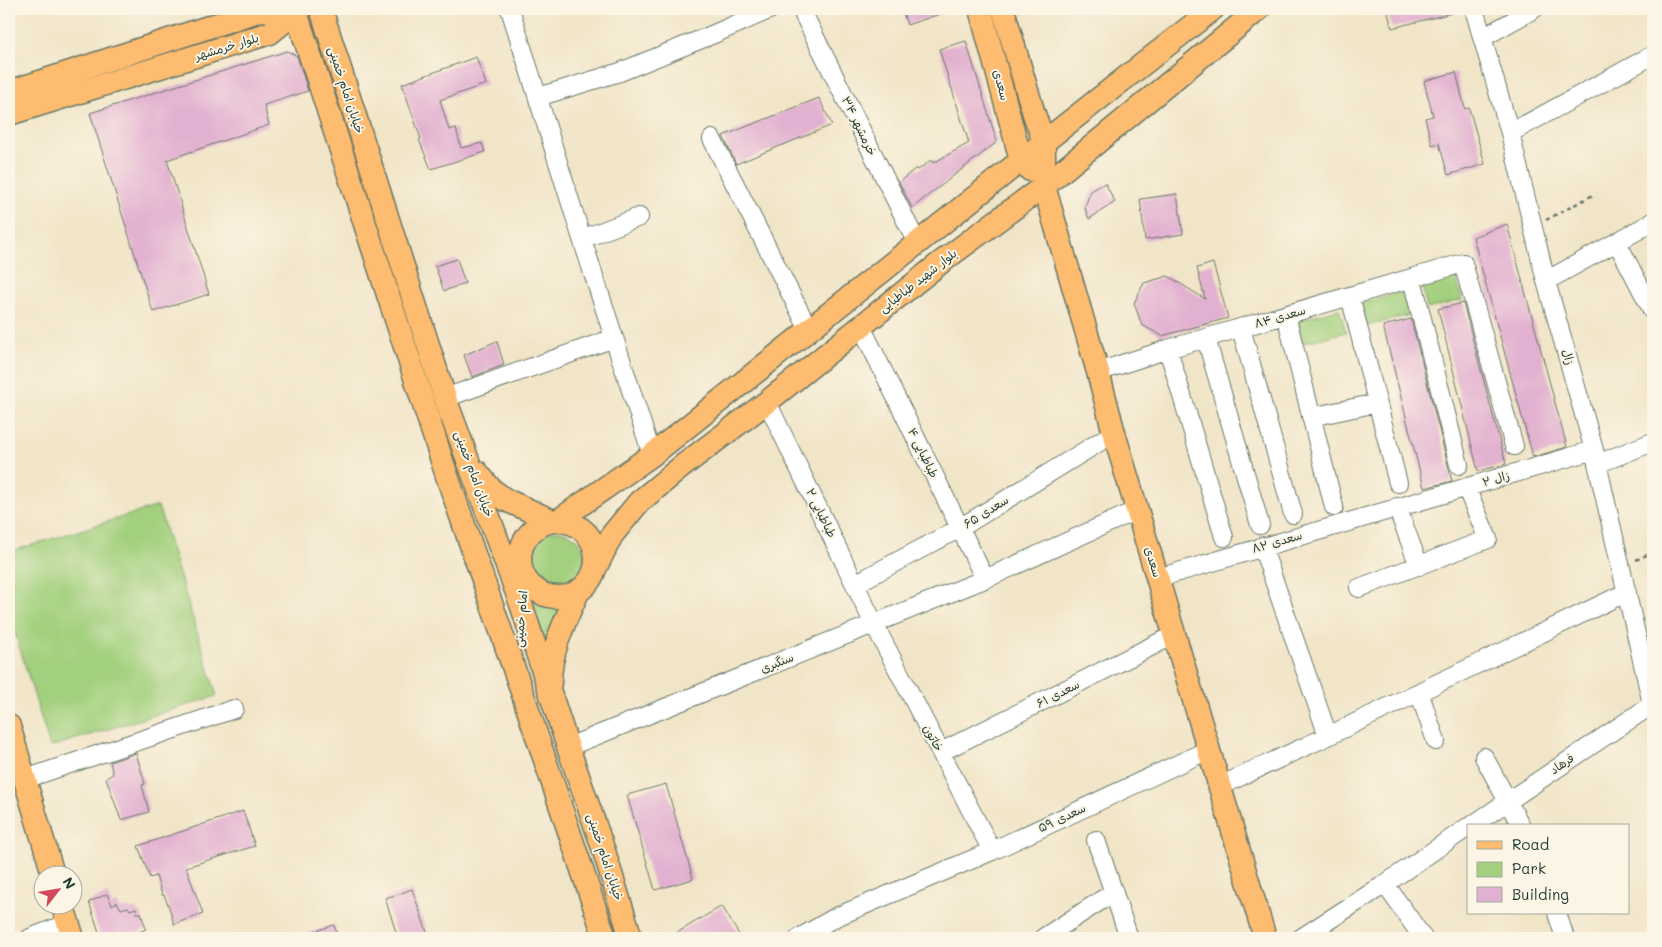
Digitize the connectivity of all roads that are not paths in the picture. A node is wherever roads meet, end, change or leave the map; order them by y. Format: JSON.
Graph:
{"nodes":[{"id":1,"x":321,"y":9,"type":"edge"},
{"id":2,"x":510,"y":9,"type":"edge"},
{"id":3,"x":770,"y":9,"type":"edge"},
{"id":4,"x":801,"y":9,"type":"edge"},
{"id":5,"x":980,"y":9,"type":"edge"},
{"id":6,"x":1004,"y":9,"type":"edge"},
{"id":7,"x":1213,"y":9,"type":"edge"},
{"id":8,"x":1259,"y":9,"type":"edge"},
{"id":9,"x":1474,"y":9,"type":"edge"},
{"id":10,"x":1534,"y":9,"type":"edge"},
{"id":11,"x":298,"y":10,"type":"edge"},
{"id":12,"x":1482,"y":38,"type":"junction"},
{"id":13,"x":1653,"y":55,"type":"edge"},
{"id":14,"x":9,"y":92,"type":"edge"},
{"id":15,"x":538,"y":97,"type":"junction"},
{"id":16,"x":9,"y":114,"type":"edge"},
{"id":17,"x":1510,"y":134,"type":"junction"},
{"id":18,"x":712,"y":139,"type":"dead end"},
{"id":19,"x":1044,"y":142,"type":"junction"},
{"id":20,"x":1021,"y":160,"type":"junction"},
{"id":21,"x":1044,"y":186,"type":"junction"},
{"id":22,"x":639,"y":217,"type":"dead end"},
{"id":23,"x":1653,"y":222,"type":"edge"},
{"id":24,"x":582,"y":239,"type":"junction"},
{"id":25,"x":1617,"y":242,"type":"junction"},
{"id":26,"x":918,"y":243,"type":"junction"},
{"id":27,"x":1412,"y":279,"type":"junction"},
{"id":28,"x":1546,"y":281,"type":"junction"},
{"id":29,"x":1350,"y":296,"type":"junction"},
{"id":30,"x":1653,"y":312,"type":"edge"},
{"id":31,"x":1286,"y":315,"type":"junction"},
{"id":32,"x":861,"y":326,"type":"junction"},
{"id":33,"x":1241,"y":328,"type":"junction"},
{"id":34,"x":809,"y":330,"type":"junction"},
{"id":35,"x":614,"y":338,"type":"junction"},
{"id":36,"x":1206,"y":338,"type":"junction"},
{"id":37,"x":1168,"y":349,"type":"junction"},
{"id":38,"x":1098,"y":372,"type":"junction"},
{"id":39,"x":445,"y":398,"type":"junction"},
{"id":40,"x":767,"y":402,"type":"junction"},
{"id":41,"x":1377,"y":403,"type":"junction"},
{"id":42,"x":1311,"y":417,"type":"junction"},
{"id":43,"x":1114,"y":434,"type":"junction"},
{"id":44,"x":1653,"y":442,"type":"edge"},
{"id":45,"x":1514,"y":446,"type":"dead end"},
{"id":46,"x":652,"y":456,"type":"junction"},
{"id":47,"x":1596,"y":457,"type":"junction"},
{"id":48,"x":471,"y":465,"type":"junction"},
{"id":49,"x":1460,"y":465,"type":"dead end"},
{"id":50,"x":1398,"y":483,"type":"dead end"},
{"id":51,"x":1466,"y":487,"type":"junction"},
{"id":52,"x":1334,"y":507,"type":"dead end"},
{"id":53,"x":1397,"y":507,"type":"junction"},
{"id":54,"x":1137,"y":510,"type":"junction"},
{"id":55,"x":1293,"y":514,"type":"dead end"},
{"id":56,"x":556,"y":521,"type":"junction"},
{"id":57,"x":1260,"y":525,"type":"dead end"},
{"id":58,"x":960,"y":528,"type":"junction"},
{"id":59,"x":1224,"y":537,"type":"dead end"},
{"id":60,"x":470,"y":543,"type":"junction"},
{"id":61,"x":1262,"y":546,"type":"junction"},
{"id":62,"x":1419,"y":566,"type":"junction"},
{"id":63,"x":517,"y":568,"type":"junction"},
{"id":64,"x":595,"y":569,"type":"junction"},
{"id":65,"x":1158,"y":578,"type":"junction"},
{"id":66,"x":985,"y":579,"type":"junction"},
{"id":67,"x":855,"y":584,"type":"junction"},
{"id":68,"x":1359,"y":588,"type":"dead end"},
{"id":69,"x":578,"y":592,"type":"junction"},
{"id":70,"x":1627,"y":592,"type":"junction"},
{"id":71,"x":521,"y":604,"type":"junction"},
{"id":72,"x":874,"y":624,"type":"junction"},
{"id":73,"x":1174,"y":635,"type":"junction"},
{"id":74,"x":521,"y":689,"type":"junction"},
{"id":75,"x":1418,"y":692,"type":"junction"},
{"id":76,"x":550,"y":694,"type":"junction"},
{"id":77,"x":1653,"y":705,"type":"edge"},
{"id":78,"x":234,"y":708,"type":"dead end"},
{"id":79,"x":9,"y":726,"type":"edge"},
{"id":80,"x":1328,"y":736,"type":"junction"},
{"id":81,"x":1436,"y":741,"type":"dead end"},
{"id":82,"x":568,"y":747,"type":"junction"},
{"id":83,"x":1208,"y":750,"type":"junction"},
{"id":84,"x":941,"y":752,"type":"junction"},
{"id":85,"x":1484,"y":756,"type":"dead end"},
{"id":86,"x":18,"y":772,"type":"edge"},
{"id":87,"x":1220,"y":786,"type":"junction"},
{"id":88,"x":1508,"y":800,"type":"junction"},
{"id":89,"x":1473,"y":824,"type":"edge"},
{"id":90,"x":1520,"y":824,"type":"edge"},
{"id":91,"x":1467,"y":828,"type":"edge"},
{"id":92,"x":1096,"y":840,"type":"dead end"},
{"id":93,"x":992,"y":851,"type":"junction"},
{"id":94,"x":50,"y":864,"type":"edge"},
{"id":95,"x":1385,"y":884,"type":"junction"},
{"id":96,"x":1114,"y":892,"type":"junction"},
{"id":97,"x":1557,"y":914,"type":"edge"},
{"id":98,"x":68,"y":922,"type":"edge"},
{"id":99,"x":30,"y":938,"type":"edge"},
{"id":100,"x":605,"y":938,"type":"edge"},
{"id":101,"x":631,"y":938,"type":"edge"},
{"id":102,"x":799,"y":938,"type":"edge"},
{"id":103,"x":1044,"y":938,"type":"edge"},
{"id":104,"x":1129,"y":938,"type":"edge"},
{"id":105,"x":1265,"y":938,"type":"edge"},
{"id":106,"x":1301,"y":938,"type":"edge"},
{"id":107,"x":1423,"y":938,"type":"edge"},
{"id":108,"x":1565,"y":938,"type":"edge"}],
"edges":[{"from":1,"to":39,"type":"main road","name":"خیابان امام خمینی"},
{"from":2,"to":15,"type":"street"},
{"from":3,"to":15,"type":"street"},
{"from":4,"to":26,"type":"street","name":"خرمشهر ۳۴"},
{"from":5,"to":20,"type":"main road","name":"سعدی"},
{"from":6,"to":19,"type":"main road","name":"سعدی"},
{"from":7,"to":19,"type":"main road"},
{"from":8,"to":21,"type":"main road","name":"بلوار شهید طباطبایی"},
{"from":9,"to":12,"type":"street","name":"زال"},
{"from":10,"to":12,"type":"street"},
{"from":11,"to":14,"type":"main road","name":"بلوار خرمشهر"},
{"from":11,"to":16,"type":"main road","name":"بلوار خرمشهر"},
{"from":11,"to":60,"type":"main road","name":"خیابان امام خمینی"},
{"from":12,"to":17,"type":"street","name":"زال"},
{"from":13,"to":17,"type":"street"},
{"from":15,"to":24,"type":"street"},
{"from":17,"to":28,"type":"street","name":"زال"},
{"from":18,"to":34,"type":"street"},
{"from":19,"to":20,"type":"main road"},
{"from":19,"to":21,"type":"main road","name":"سعدی"},
{"from":20,"to":21,"type":"main road"},
{"from":20,"to":26,"type":"main road"},
{"from":21,"to":32,"type":"main road","name":"بلوار شهید طباطبایی"},
{"from":21,"to":38,"type":"main road","name":"سعدی"},
{"from":22,"to":24,"type":"street"},
{"from":23,"to":25,"type":"street"},
{"from":24,"to":35,"type":"street"},
{"from":25,"to":28,"type":"street"},
{"from":25,"to":30,"type":"street"},
{"from":26,"to":34,"type":"main road"},
{"from":27,"to":29,"type":"street","name":"سعدی ۸۴"},
{"from":27,"to":45,"type":"street","name":"سعدی ۸۴"},
{"from":27,"to":49,"type":"street"},
{"from":28,"to":47,"type":"street","name":"زال"},
{"from":29,"to":31,"type":"street","name":"سعدی ۸۴"},
{"from":29,"to":41,"type":"street"},
{"from":31,"to":33,"type":"street","name":"سعدی ۸۴"},
{"from":31,"to":42,"type":"street"},
{"from":32,"to":40,"type":"main road","name":"بلوار شهید طباطبایی"},
{"from":32,"to":58,"type":"street","name":"طباطبایی ۴"},
{"from":33,"to":36,"type":"street","name":"سعدی ۸۴"},
{"from":33,"to":55,"type":"street"},
{"from":34,"to":46,"type":"main road"},
{"from":35,"to":39,"type":"street"},
{"from":35,"to":46,"type":"street"},
{"from":36,"to":37,"type":"street","name":"سعدی ۸۴"},
{"from":36,"to":57,"type":"street"},
{"from":37,"to":38,"type":"street","name":"سعدی ۸۴"},
{"from":37,"to":59,"type":"street"},
{"from":38,"to":43,"type":"main road","name":"سعدی"},
{"from":39,"to":48,"type":"main road","name":"خیابان امام خمینی"},
{"from":40,"to":64,"type":"main road","name":"بلوار شهید طباطبایی"},
{"from":40,"to":67,"type":"street","name":"طباطبایی ۲"},
{"from":41,"to":42,"type":"street"},
{"from":41,"to":50,"type":"street"},
{"from":42,"to":52,"type":"street"},
{"from":43,"to":54,"type":"main road","name":"سعدی"},
{"from":43,"to":58,"type":"street","name":"سعدی ۶۵"},
{"from":44,"to":47,"type":"street","name":"زال ۲"},
{"from":46,"to":56,"type":"main road"},
{"from":47,"to":51,"type":"street","name":"زال ۲"},
{"from":47,"to":70,"type":"street","name":"زال"},
{"from":48,"to":56,"type":"main road"},
{"from":48,"to":63,"type":"main road","name":"خیابان امام خمینی"},
{"from":51,"to":53,"type":"street","name":"زال ۲"},
{"from":51,"to":62,"type":"street"},
{"from":53,"to":61,"type":"street","name":"سعدی ۸۲"},
{"from":53,"to":62,"type":"street"},
{"from":54,"to":65,"type":"main road","name":"سعدی"},
{"from":54,"to":66,"type":"street","name":"سنگبری"},
{"from":56,"to":63,"type":"main road"},
{"from":56,"to":64,"type":"main road"},
{"from":58,"to":66,"type":"street","name":"طباطبایی ۴"},
{"from":58,"to":67,"type":"street","name":"سعدی ۶۵"},
{"from":60,"to":63,"type":"main road"},
{"from":60,"to":74,"type":"main road","name":"خیابان امام خمینی"},
{"from":61,"to":65,"type":"street","name":"سعدی ۸۲"},
{"from":61,"to":80,"type":"street"},
{"from":62,"to":68,"type":"street"},
{"from":63,"to":69,"type":"main road"},
{"from":63,"to":71,"type":"main road","name":"امام خمینی"},
{"from":64,"to":69,"type":"main road"},
{"from":65,"to":73,"type":"main road","name":"سعدی"},
{"from":66,"to":72,"type":"street","name":"سنگبری"},
{"from":67,"to":72,"type":"street","name":"طباطبایی ۲"},
{"from":69,"to":76,"type":"main road"},
{"from":70,"to":75,"type":"street"},
{"from":70,"to":77,"type":"street","name":"زال"},
{"from":71,"to":74,"type":"main road","name":"امام خمینی"},
{"from":71,"to":76,"type":"main road","name":"خیابان امام خمینی"},
{"from":72,"to":82,"type":"street","name":"سنگبری"},
{"from":72,"to":84,"type":"street","name":"خاتون"},
{"from":73,"to":83,"type":"main road","name":"سعدی"},
{"from":73,"to":84,"type":"street","name":"سعدی ۶۱"},
{"from":74,"to":100,"type":"main road","name":"خیابان امام خمینی"},
{"from":75,"to":80,"type":"street"},
{"from":75,"to":81,"type":"street"},
{"from":76,"to":82,"type":"main road","name":"خیابان امام خمینی"},
{"from":77,"to":88,"type":"street","name":"فرهاد"},
{"from":78,"to":86,"type":"street"},
{"from":79,"to":86,"type":"main road"},
{"from":80,"to":87,"type":"street"},
{"from":82,"to":101,"type":"main road","name":"خیابان امام خمینی"},
{"from":83,"to":87,"type":"main road","name":"سعدی"},
{"from":83,"to":93,"type":"street","name":"سعدی ۵۹"},
{"from":84,"to":93,"type":"street","name":"خاتون"},
{"from":85,"to":88,"type":"street"},
{"from":86,"to":94,"type":"main road"},
{"from":87,"to":105,"type":"main road","name":"سعدی"},
{"from":88,"to":89,"type":"street","name":"فرهاد"},
{"from":88,"to":90,"type":"street"},
{"from":91,"to":95,"type":"street","name":"فرهاد"},
{"from":92,"to":96,"type":"street"},
{"from":93,"to":102,"type":"street","name":"سعدی ۵۹"},
{"from":95,"to":106,"type":"street","name":"فرهاد"},
{"from":95,"to":107,"type":"street"},
{"from":96,"to":103,"type":"street"},
{"from":96,"to":104,"type":"street"},
{"from":97,"to":108,"type":"street"},
{"from":98,"to":99,"type":"street"}]}
